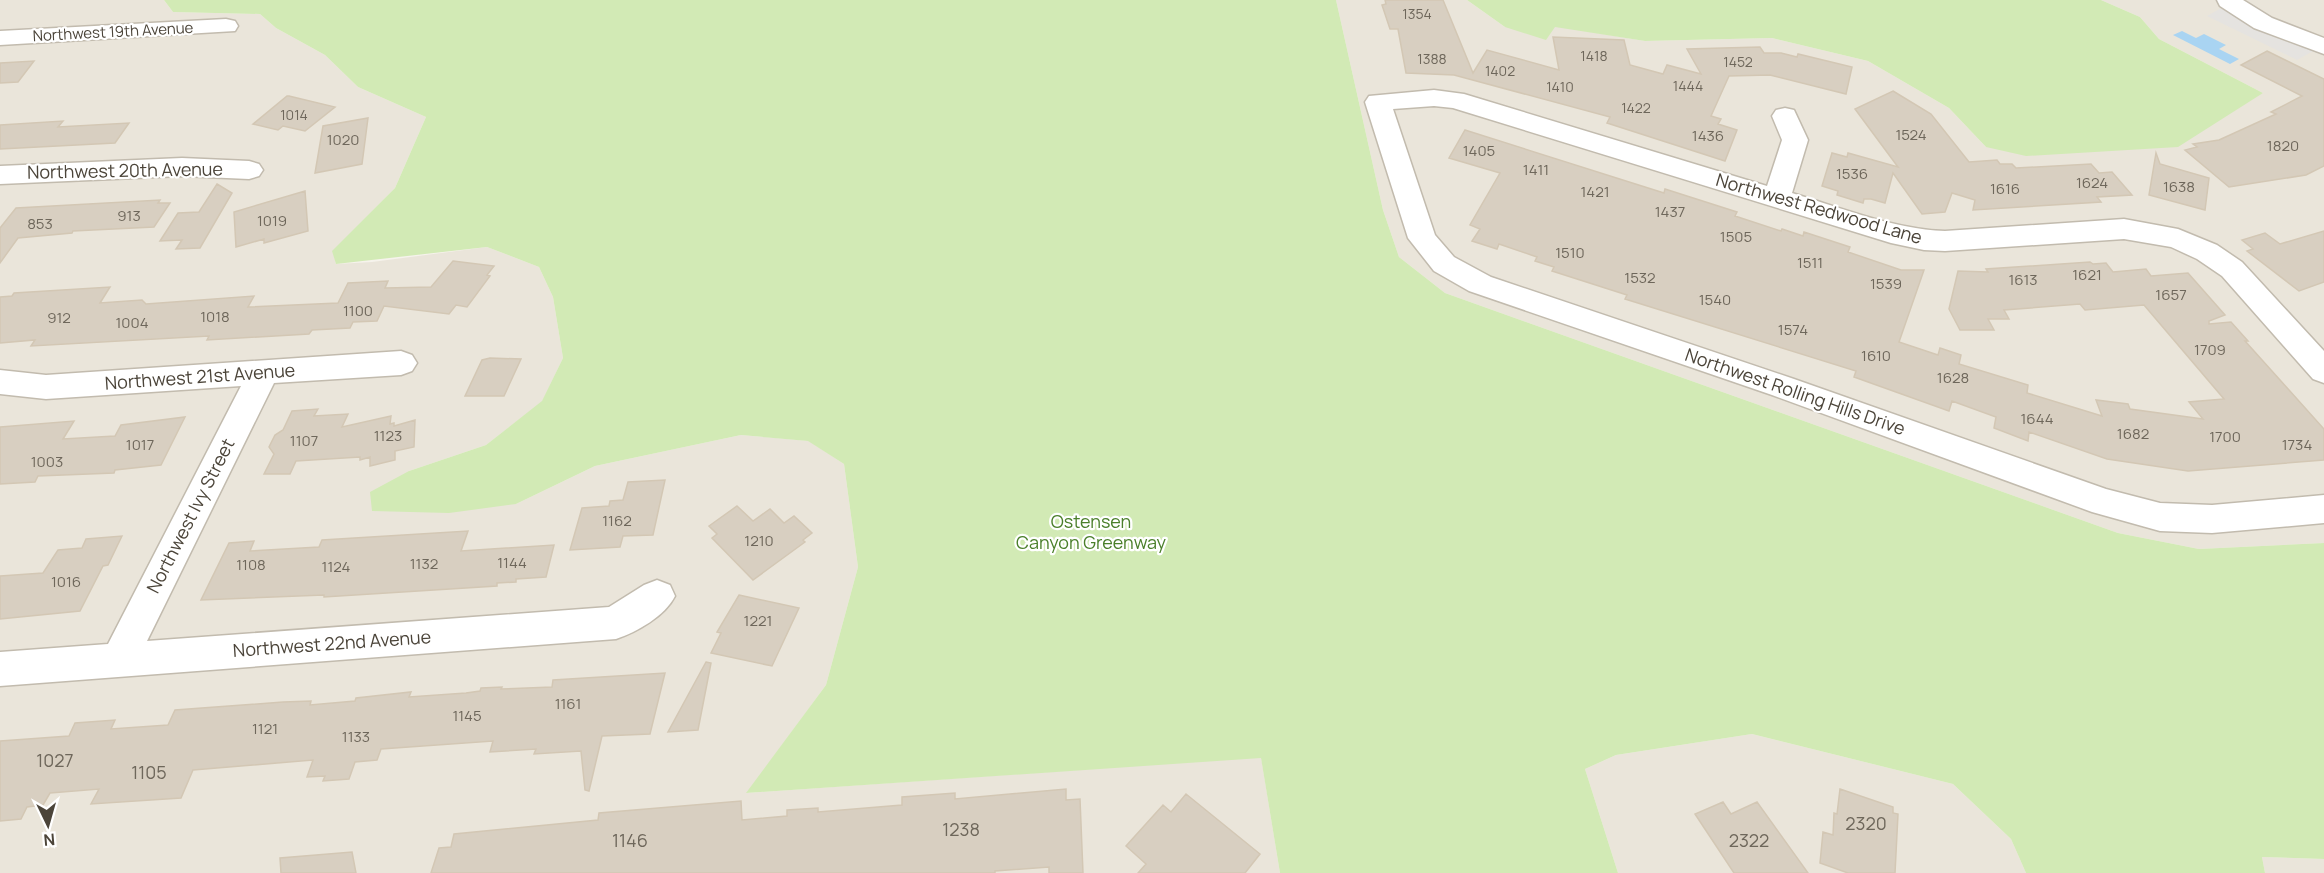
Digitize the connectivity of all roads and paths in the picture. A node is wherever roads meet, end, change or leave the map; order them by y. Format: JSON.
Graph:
{"nodes":[{"id":1,"x":2227,"y":0,"type":"edge"},
{"id":2,"x":226,"y":26,"type":"dead end"},
{"id":3,"x":0,"y":38,"type":"edge"},
{"id":4,"x":2318,"y":44,"type":"edge"},
{"id":5,"x":1378,"y":102,"type":"joint"},
{"id":6,"x":1785,"y":116,"type":"dead end"},
{"id":7,"x":249,"y":170,"type":"dead end"},
{"id":8,"x":0,"y":175,"type":"edge"},
{"id":9,"x":1777,"y":198,"type":"junction"},
{"id":10,"x":400,"y":363,"type":"dead end"},
{"id":11,"x":2324,"y":371,"type":"edge"},
{"id":12,"x":263,"y":373,"type":"junction"},
{"id":13,"x":0,"y":382,"type":"edge"},
{"id":14,"x":2324,"y":509,"type":"edge"},
{"id":15,"x":657,"y":596,"type":"dead end"},
{"id":16,"x":119,"y":660,"type":"junction"},
{"id":17,"x":0,"y":669,"type":"edge"}],
"edges":[{"from":1,"to":4,"type":"street"},
{"from":2,"to":3,"type":"street","name":"Northwest 19th Avenue"},
{"from":5,"to":9,"type":"street","name":"Northwest Redwood Lane"},
{"from":5,"to":14,"type":"street","name":"Northwest Rolling Hills Drive"},
{"from":6,"to":9,"type":"street"},
{"from":7,"to":8,"type":"street","name":"Northwest 20th Avenue"},
{"from":9,"to":11,"type":"street","name":"Northwest Redwood Lane"},
{"from":10,"to":12,"type":"street","name":"Northwest 21st Avenue"},
{"from":12,"to":13,"type":"street","name":"Northwest 21st Avenue"},
{"from":12,"to":16,"type":"street","name":"Northwest Ivy Street"},
{"from":15,"to":16,"type":"street","name":"Northwest 22nd Avenue"},
{"from":16,"to":17,"type":"street","name":"Northwest 22nd Avenue"}]}
